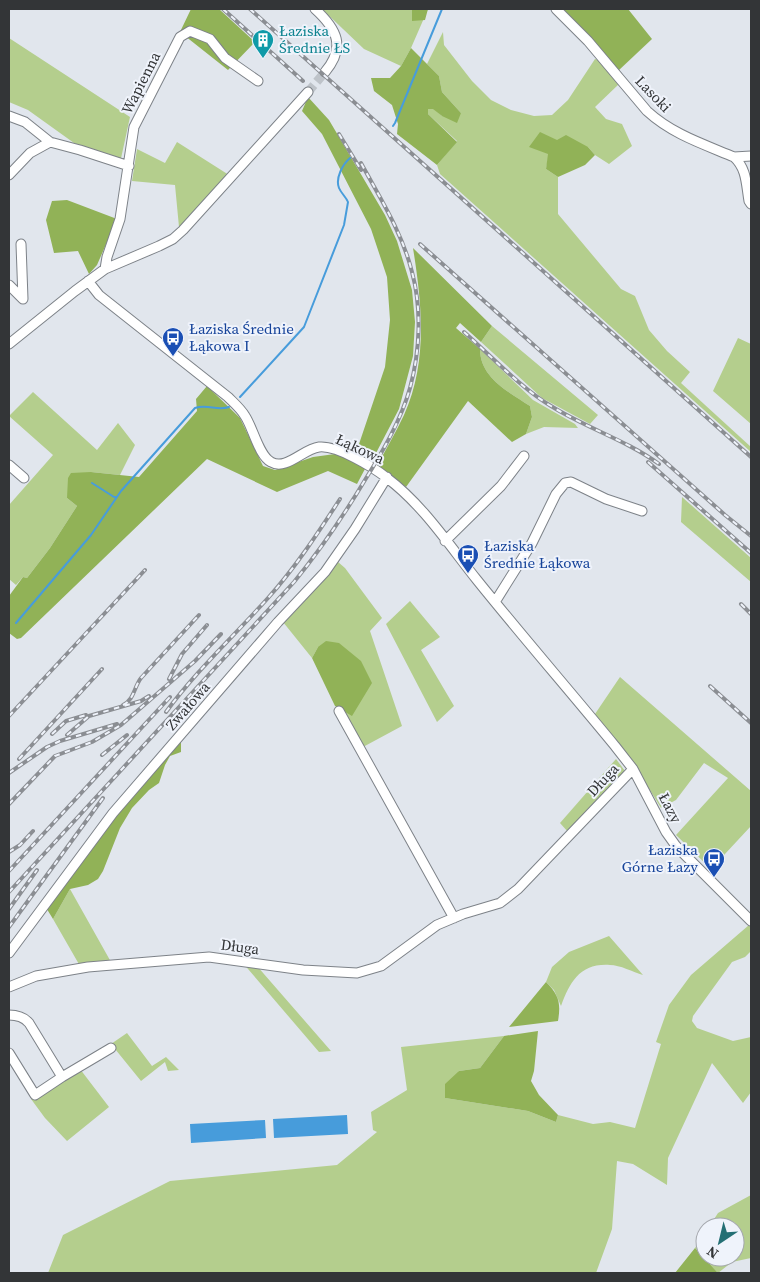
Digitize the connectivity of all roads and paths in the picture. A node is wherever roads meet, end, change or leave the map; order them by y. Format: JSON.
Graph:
{"nodes":[{"id":1,"x":316,"y":9,"type":"edge"},
{"id":2,"x":556,"y":9,"type":"edge"},
{"id":3,"x":325,"y":72,"type":"tunnel mouth"},
{"id":4,"x":258,"y":82,"type":"dead end"},
{"id":5,"x":308,"y":92,"type":"tunnel mouth"},
{"id":6,"x":9,"y":116,"type":"edge"},
{"id":7,"x":50,"y":142,"type":"junction"},
{"id":8,"x":751,"y":156,"type":"edge"},
{"id":9,"x":734,"y":157,"type":"junction"},
{"id":10,"x":128,"y":166,"type":"junction"},
{"id":11,"x":9,"y":175,"type":"edge"},
{"id":12,"x":751,"y":204,"type":"edge"},
{"id":13,"x":21,"y":244,"type":"dead end"},
{"id":14,"x":106,"y":269,"type":"junction"},
{"id":15,"x":88,"y":281,"type":"junction"},
{"id":16,"x":9,"y":284,"type":"edge"},
{"id":17,"x":9,"y":344,"type":"edge"},
{"id":18,"x":524,"y":456,"type":"dead end"},
{"id":19,"x":9,"y":465,"type":"edge"},
{"id":20,"x":387,"y":477,"type":"junction"},
{"id":21,"x":24,"y":478,"type":"dead end"},
{"id":22,"x":642,"y":511,"type":"dead end"},
{"id":23,"x":445,"y":540,"type":"junction"},
{"id":24,"x":495,"y":602,"type":"junction"},
{"id":25,"x":339,"y":712,"type":"dead end"},
{"id":26,"x":633,"y":769,"type":"junction"},
{"id":27,"x":454,"y":918,"type":"junction"},
{"id":28,"x":751,"y":921,"type":"edge"},
{"id":29,"x":9,"y":953,"type":"edge"},
{"id":30,"x":9,"y":987,"type":"edge"},
{"id":31,"x":9,"y":1015,"type":"edge"},
{"id":32,"x":111,"y":1048,"type":"dead end"},
{"id":33,"x":9,"y":1053,"type":"edge"},
{"id":34,"x":62,"y":1077,"type":"junction"}],
"edges":[{"from":1,"to":3,"type":"street"},
{"from":2,"to":9,"type":"street","name":"Lasoki"},
{"from":4,"to":10,"type":"street","name":"Wapienna"},
{"from":5,"to":14,"type":"street"},
{"from":6,"to":7,"type":"street"},
{"from":7,"to":10,"type":"street"},
{"from":7,"to":11,"type":"street"},
{"from":8,"to":9,"type":"street"},
{"from":9,"to":12,"type":"street"},
{"from":10,"to":14,"type":"street","name":"Wapienna"},
{"from":13,"to":16,"type":"street"},
{"from":14,"to":15,"type":"street"},
{"from":15,"to":17,"type":"street"},
{"from":15,"to":20,"type":"street","name":"Łąkowa"},
{"from":18,"to":23,"type":"street"},
{"from":19,"to":21,"type":"street"},
{"from":20,"to":23,"type":"street","name":"Łąkowa"},
{"from":20,"to":29,"type":"street","name":"Zwałowa"},
{"from":22,"to":24,"type":"street"},
{"from":23,"to":24,"type":"street","name":"Łąkowa"},
{"from":24,"to":26,"type":"street","name":"Łąkowa"},
{"from":25,"to":27,"type":"street"},
{"from":26,"to":27,"type":"street","name":"Długa"},
{"from":26,"to":28,"type":"street","name":"Łazy"},
{"from":27,"to":30,"type":"street","name":"Długa"},
{"from":31,"to":34,"type":"street"},
{"from":32,"to":34,"type":"street"},
{"from":33,"to":34,"type":"street"}]}
